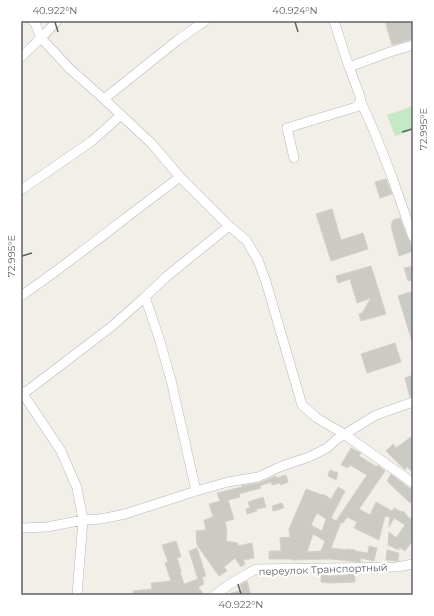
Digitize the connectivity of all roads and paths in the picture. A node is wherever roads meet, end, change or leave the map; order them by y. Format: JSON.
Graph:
{"nodes":[{"id":1,"x":33,"y":21,"type":"edge"},
{"id":2,"x":57,"y":21,"type":"edge"},
{"id":3,"x":205,"y":21,"type":"edge"},
{"id":4,"x":334,"y":21,"type":"edge"},
{"id":5,"x":41,"y":38,"type":"junction"},
{"id":6,"x":413,"y":45,"type":"edge"},
{"id":7,"x":21,"y":57,"type":"edge"},
{"id":8,"x":349,"y":67,"type":"junction"},
{"id":9,"x":104,"y":99,"type":"junction"},
{"id":10,"x":361,"y":102,"type":"junction"},
{"id":11,"x":121,"y":115,"type":"junction"},
{"id":12,"x":294,"y":158,"type":"dead end"},
{"id":13,"x":180,"y":177,"type":"junction"},
{"id":14,"x":21,"y":190,"type":"edge"},
{"id":15,"x":229,"y":226,"type":"junction"},
{"id":16,"x":413,"y":237,"type":"edge"},
{"id":17,"x":21,"y":296,"type":"edge"},
{"id":18,"x":145,"y":297,"type":"junction"},
{"id":19,"x":22,"y":392,"type":"edge"},
{"id":20,"x":413,"y":402,"type":"edge"},
{"id":21,"x":344,"y":434,"type":"junction"},
{"id":22,"x":413,"y":483,"type":"edge"},
{"id":23,"x":196,"y":491,"type":"junction"},
{"id":24,"x":84,"y":520,"type":"junction"},
{"id":25,"x":21,"y":528,"type":"edge"},
{"id":26,"x":413,"y":564,"type":"edge"},
{"id":27,"x":78,"y":595,"type":"edge"},
{"id":28,"x":215,"y":595,"type":"edge"}],
"edges":[{"from":1,"to":5,"type":"street"},
{"from":2,"to":5,"type":"street"},
{"from":3,"to":9,"type":"street"},
{"from":4,"to":8,"type":"street"},
{"from":5,"to":7,"type":"street"},
{"from":5,"to":9,"type":"street"},
{"from":6,"to":8,"type":"street"},
{"from":8,"to":10,"type":"street"},
{"from":9,"to":11,"type":"street"},
{"from":10,"to":12,"type":"street"},
{"from":10,"to":16,"type":"street"},
{"from":11,"to":13,"type":"street"},
{"from":11,"to":14,"type":"street"},
{"from":13,"to":15,"type":"street"},
{"from":13,"to":17,"type":"street"},
{"from":15,"to":18,"type":"street"},
{"from":15,"to":21,"type":"street"},
{"from":18,"to":19,"type":"street"},
{"from":18,"to":23,"type":"street"},
{"from":19,"to":24,"type":"street"},
{"from":20,"to":21,"type":"street"},
{"from":21,"to":22,"type":"street"},
{"from":21,"to":23,"type":"street"},
{"from":23,"to":24,"type":"street"},
{"from":24,"to":25,"type":"street"},
{"from":24,"to":27,"type":"street"},
{"from":26,"to":28,"type":"street","name":"переулок Транспортный"}]}
